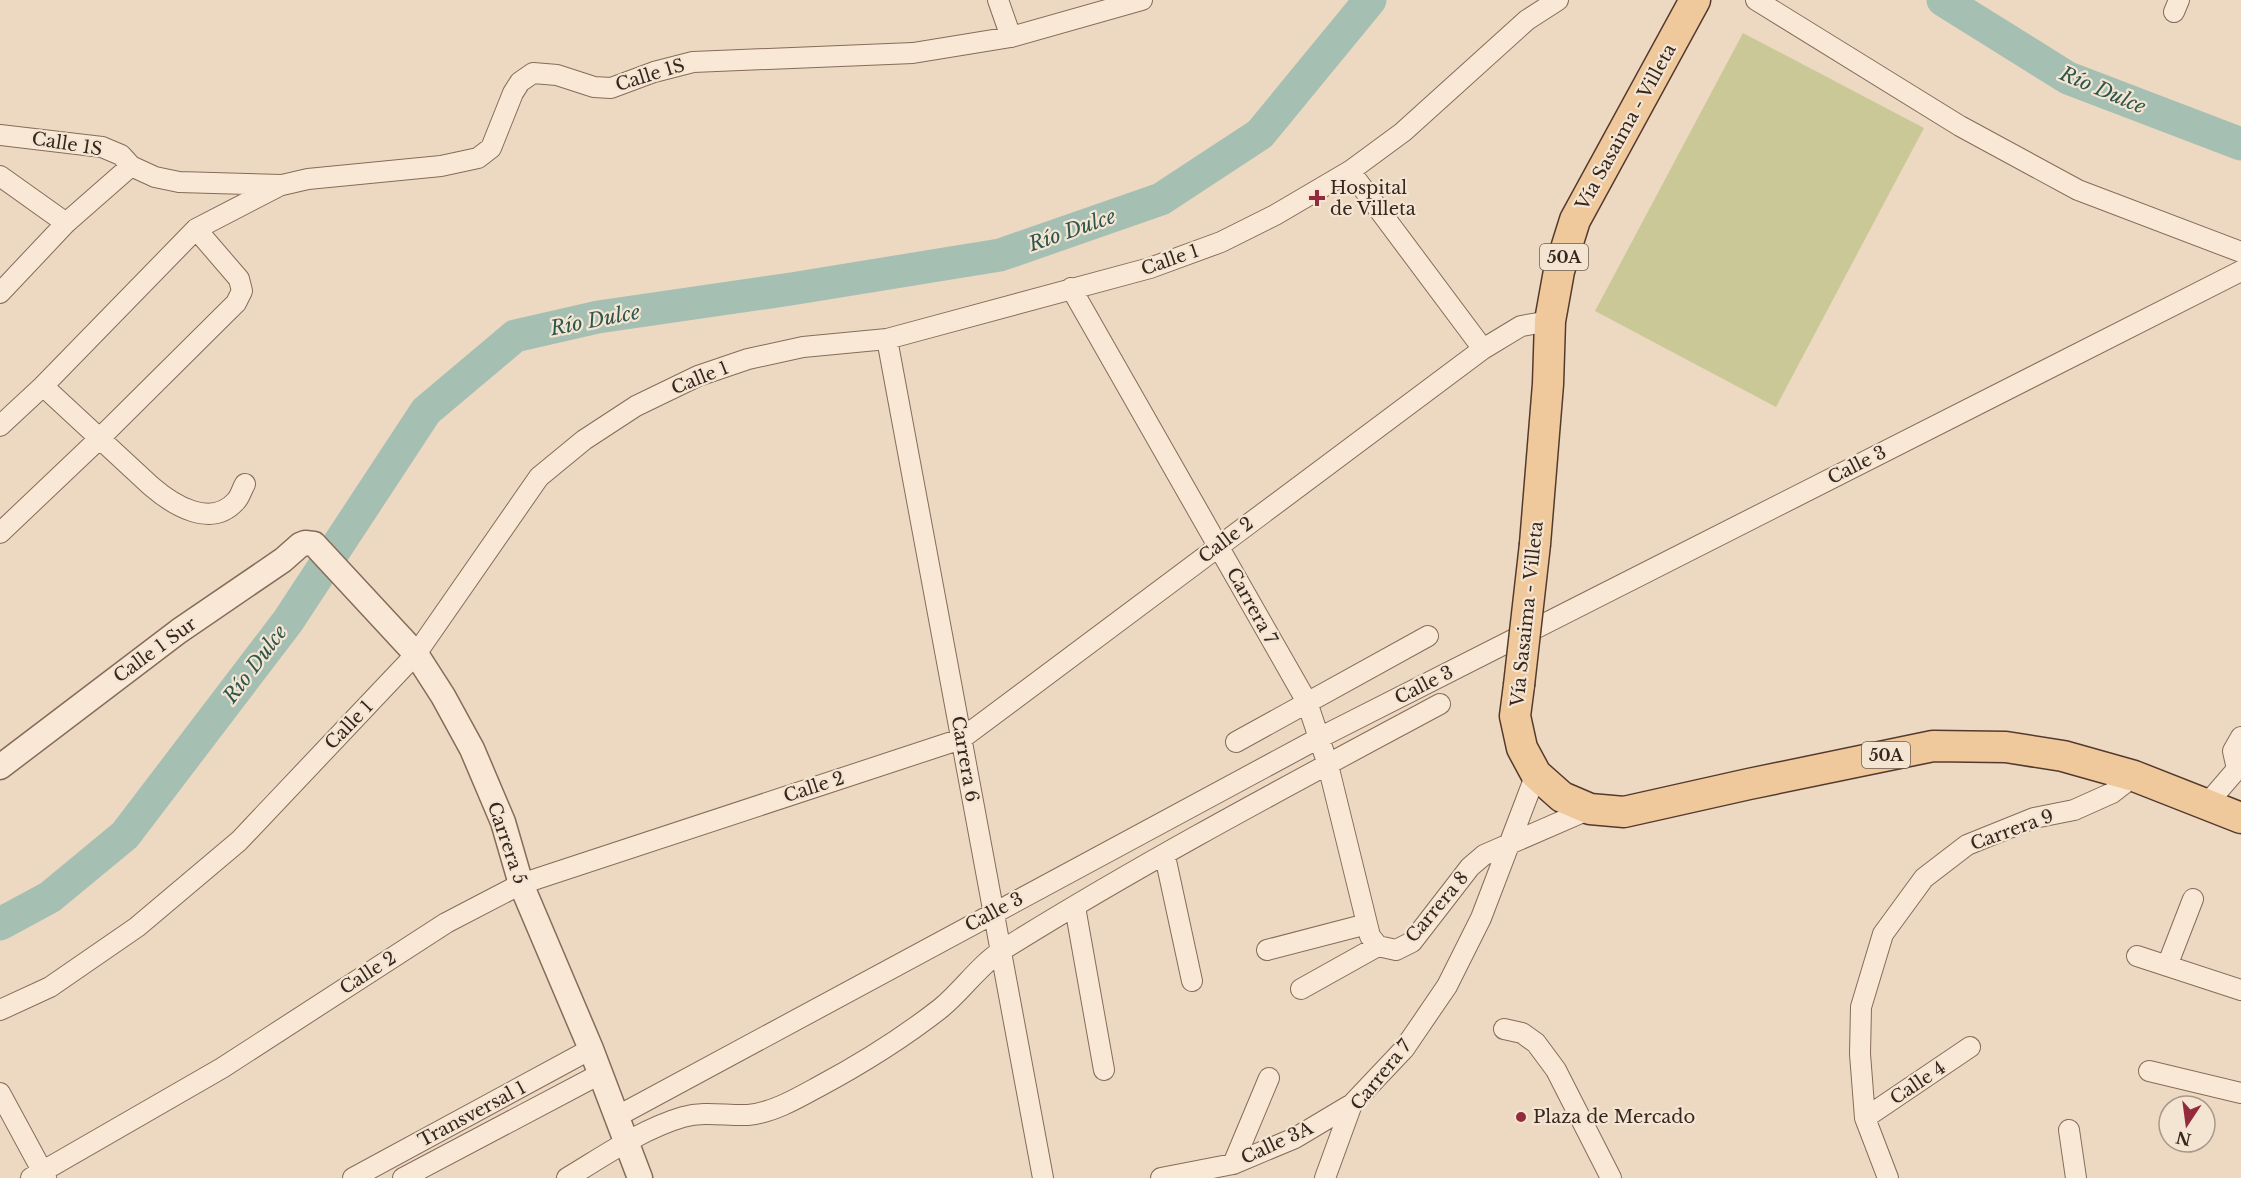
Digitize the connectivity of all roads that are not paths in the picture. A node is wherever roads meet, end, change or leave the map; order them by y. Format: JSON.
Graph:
{"nodes":[{"id":1,"x":998,"y":0,"type":"edge"},
{"id":2,"x":1142,"y":0,"type":"edge"},
{"id":3,"x":1558,"y":0,"type":"edge"},
{"id":4,"x":1695,"y":0,"type":"edge"},
{"id":5,"x":1756,"y":0,"type":"edge"},
{"id":6,"x":1011,"y":37,"type":"junction"},
{"id":7,"x":0,"y":135,"type":"edge"},
{"id":8,"x":131,"y":165,"type":"junction"},
{"id":9,"x":1350,"y":171,"type":"junction"},
{"id":10,"x":0,"y":176,"type":"edge"},
{"id":11,"x":282,"y":184,"type":"junction"},
{"id":12,"x":66,"y":223,"type":"junction"},
{"id":13,"x":196,"y":229,"type":"junction"},
{"id":14,"x":2241,"y":252,"type":"edge"},
{"id":15,"x":2241,"y":271,"type":"edge"},
{"id":16,"x":1071,"y":288,"type":"junction"},
{"id":17,"x":0,"y":293,"type":"edge"},
{"id":18,"x":1550,"y":321,"type":"junction"},
{"id":19,"x":887,"y":339,"type":"junction"},
{"id":20,"x":1483,"y":349,"type":"junction"},
{"id":21,"x":43,"y":386,"type":"junction"},
{"id":22,"x":0,"y":426,"type":"edge"},
{"id":23,"x":100,"y":438,"type":"junction"},
{"id":24,"x":245,"y":484,"type":"dead end"},
{"id":25,"x":0,"y":533,"type":"edge"},
{"id":26,"x":314,"y":544,"type":"joint"},
{"id":27,"x":1218,"y":546,"type":"junction"},
{"id":28,"x":1428,"y":636,"type":"dead end"},
{"id":29,"x":416,"y":654,"type":"junction"},
{"id":30,"x":1306,"y":702,"type":"junction"},
{"id":31,"x":1440,"y":704,"type":"dead end"},
{"id":32,"x":2241,"y":737,"type":"edge"},
{"id":33,"x":1319,"y":738,"type":"junction"},
{"id":34,"x":961,"y":739,"type":"junction"},
{"id":35,"x":1236,"y":742,"type":"dead end"},
{"id":36,"x":1328,"y":765,"type":"junction"},
{"id":37,"x":0,"y":767,"type":"edge"},
{"id":38,"x":2240,"y":769,"type":"edge"},
{"id":39,"x":1536,"y":774,"type":"junction"},
{"id":40,"x":2134,"y":776,"type":"junction"},
{"id":41,"x":2206,"y":805,"type":"junction"},
{"id":42,"x":1590,"y":809,"type":"junction"},
{"id":43,"x":2241,"y":818,"type":"edge"},
{"id":44,"x":1507,"y":846,"type":"junction"},
{"id":45,"x":1164,"y":856,"type":"junction"},
{"id":46,"x":521,"y":884,"type":"junction"},
{"id":47,"x":2193,"y":899,"type":"dead end"},
{"id":48,"x":1075,"y":907,"type":"junction"},
{"id":49,"x":993,"y":912,"type":"junction"},
{"id":50,"x":1367,"y":924,"type":"junction"},
{"id":51,"x":1378,"y":946,"type":"junction"},
{"id":52,"x":1267,"y":950,"type":"dead end"},
{"id":53,"x":1000,"y":951,"type":"junction"},
{"id":54,"x":2137,"y":956,"type":"dead end"},
{"id":55,"x":2167,"y":966,"type":"junction"},
{"id":56,"x":1192,"y":981,"type":"dead end"},
{"id":57,"x":1301,"y":989,"type":"dead end"},
{"id":58,"x":2241,"y":990,"type":"edge"},
{"id":59,"x":0,"y":1010,"type":"edge"},
{"id":60,"x":1504,"y":1029,"type":"dead end"},
{"id":61,"x":1970,"y":1047,"type":"dead end"},
{"id":62,"x":591,"y":1049,"type":"junction"},
{"id":63,"x":1104,"y":1070,"type":"dead end"},
{"id":64,"x":2149,"y":1071,"type":"dead end"},
{"id":65,"x":600,"y":1074,"type":"junction"},
{"id":66,"x":1269,"y":1078,"type":"dead end"},
{"id":67,"x":2241,"y":1093,"type":"edge"},
{"id":68,"x":0,"y":1094,"type":"edge"},
{"id":69,"x":1352,"y":1104,"type":"junction"},
{"id":70,"x":616,"y":1117,"type":"junction"},
{"id":71,"x":1865,"y":1118,"type":"junction"},
{"id":72,"x":2069,"y":1130,"type":"dead end"},
{"id":73,"x":626,"y":1143,"type":"junction"},
{"id":74,"x":1233,"y":1164,"type":"junction"},
{"id":75,"x":40,"y":1176,"type":"edge"},
{"id":76,"x":353,"y":1178,"type":"edge"},
{"id":77,"x":403,"y":1178,"type":"edge"},
{"id":78,"x":567,"y":1178,"type":"edge"},
{"id":79,"x":640,"y":1178,"type":"edge"},
{"id":80,"x":1043,"y":1178,"type":"edge"},
{"id":81,"x":1161,"y":1178,"type":"edge"},
{"id":82,"x":1325,"y":1178,"type":"edge"},
{"id":83,"x":1611,"y":1178,"type":"edge"},
{"id":84,"x":1888,"y":1178,"type":"edge"},
{"id":85,"x":2076,"y":1178,"type":"edge"}],
"edges":[{"from":1,"to":6,"type":"street"},
{"from":2,"to":6,"type":"street","name":"Calle 1S"},
{"from":3,"to":9,"type":"street","name":"Calle 1"},
{"from":4,"to":18,"type":"main road","name":"Vía Sasaima - Villeta","number":"50A"},
{"from":5,"to":14,"type":"street"},
{"from":6,"to":11,"type":"street","name":"Calle 1S"},
{"from":7,"to":8,"type":"street","name":"Calle 1S"},
{"from":8,"to":11,"type":"street","name":"Calle 1S"},
{"from":8,"to":12,"type":"street"},
{"from":9,"to":16,"type":"street","name":"Calle 1"},
{"from":9,"to":20,"type":"street"},
{"from":10,"to":12,"type":"street"},
{"from":11,"to":13,"type":"street"},
{"from":12,"to":17,"type":"street"},
{"from":13,"to":21,"type":"street"},
{"from":13,"to":23,"type":"street"},
{"from":15,"to":33,"type":"street","name":"Calle 3"},
{"from":16,"to":19,"type":"street","name":"Calle 1"},
{"from":16,"to":27,"type":"street","name":"Carrera 7"},
{"from":18,"to":20,"type":"street","name":"Calle 2"},
{"from":18,"to":39,"type":"main road","name":"Vía Sasaima - Villeta","number":"50A","bridge":true},
{"from":19,"to":29,"type":"street","name":"Calle 1"},
{"from":19,"to":34,"type":"street","name":"Carrera 6"},
{"from":20,"to":27,"type":"street","name":"Calle 2"},
{"from":21,"to":22,"type":"street"},
{"from":21,"to":23,"type":"street"},
{"from":23,"to":24,"type":"street"},
{"from":23,"to":25,"type":"street"},
{"from":26,"to":29,"type":"street","name":"Carrera 5"},
{"from":26,"to":37,"type":"street","name":"Calle 1 Sur"},
{"from":27,"to":30,"type":"street","name":"Carrera 7"},
{"from":27,"to":34,"type":"street","name":"Calle 2"},
{"from":28,"to":30,"type":"street"},
{"from":29,"to":46,"type":"street","name":"Carrera 5"},
{"from":29,"to":59,"type":"street","name":"Calle 1"},
{"from":30,"to":33,"type":"street","name":"Carrera 7"},
{"from":30,"to":35,"type":"street"},
{"from":31,"to":36,"type":"street","name":"Calle 3"},
{"from":32,"to":38,"type":"street"},
{"from":33,"to":36,"type":"street","name":"Carrera 7"},
{"from":33,"to":49,"type":"street","name":"Calle 3"},
{"from":34,"to":46,"type":"street","name":"Calle 2"},
{"from":34,"to":49,"type":"street","name":"Carrera 6"},
{"from":36,"to":45,"type":"street","name":"Calle 3"},
{"from":36,"to":50,"type":"street","name":"Carrera 7"},
{"from":38,"to":41,"type":"street"},
{"from":39,"to":42,"type":"main road","name":"Vía Sasaima - Villeta","number":"50A"},
{"from":39,"to":44,"type":"street","name":"Carrera 7"},
{"from":40,"to":41,"type":"main road","name":"Vía Sasaima - Villeta","number":"50A"},
{"from":40,"to":42,"type":"main road","name":"Vía Sasaima - Villeta","number":"50A"},
{"from":40,"to":71,"type":"street","name":"Carrera 9"},
{"from":41,"to":43,"type":"main road","name":"Vía Sasaima - Villeta","number":"50A"},
{"from":42,"to":44,"type":"street"},
{"from":44,"to":51,"type":"street","name":"Carrera 8"},
{"from":44,"to":69,"type":"street","name":"Carrera 7"},
{"from":45,"to":48,"type":"street","name":"Calle 3"},
{"from":45,"to":56,"type":"street"},
{"from":46,"to":62,"type":"street","name":"Carrera 5"},
{"from":46,"to":75,"type":"street","name":"Calle 2"},
{"from":47,"to":55,"type":"street"},
{"from":48,"to":53,"type":"street","name":"Calle 3"},
{"from":48,"to":63,"type":"street"},
{"from":49,"to":53,"type":"street","name":"Carrera 6"},
{"from":49,"to":70,"type":"street","name":"Calle 3"},
{"from":50,"to":51,"type":"street","name":"Carrera 7"},
{"from":50,"to":52,"type":"street"},
{"from":51,"to":57,"type":"street","name":"Carrera 8"},
{"from":53,"to":73,"type":"street","name":"Calle 3"},
{"from":53,"to":80,"type":"street","name":"Carrera 6"},
{"from":54,"to":55,"type":"street"},
{"from":55,"to":58,"type":"street"},
{"from":60,"to":83,"type":"street"},
{"from":61,"to":71,"type":"street","name":"Calle 4"},
{"from":62,"to":65,"type":"street","name":"Carrera 5"},
{"from":62,"to":76,"type":"street","name":"Transversal 1"},
{"from":64,"to":67,"type":"street"},
{"from":65,"to":70,"type":"street","name":"Carrera 5"},
{"from":65,"to":77,"type":"street","name":"Transversal 1"},
{"from":66,"to":74,"type":"street"},
{"from":68,"to":75,"type":"street"},
{"from":69,"to":74,"type":"street","name":"Calle 3A"},
{"from":69,"to":82,"type":"street","name":"Carrera 7"},
{"from":70,"to":73,"type":"street","name":"Carrera 5"},
{"from":71,"to":84,"type":"street","name":"Carrera 9"},
{"from":72,"to":85,"type":"street"},
{"from":73,"to":78,"type":"street","name":"Calle 3"},
{"from":73,"to":79,"type":"street","name":"Carrera 5"},
{"from":74,"to":81,"type":"street","name":"Calle 3A"}]}
